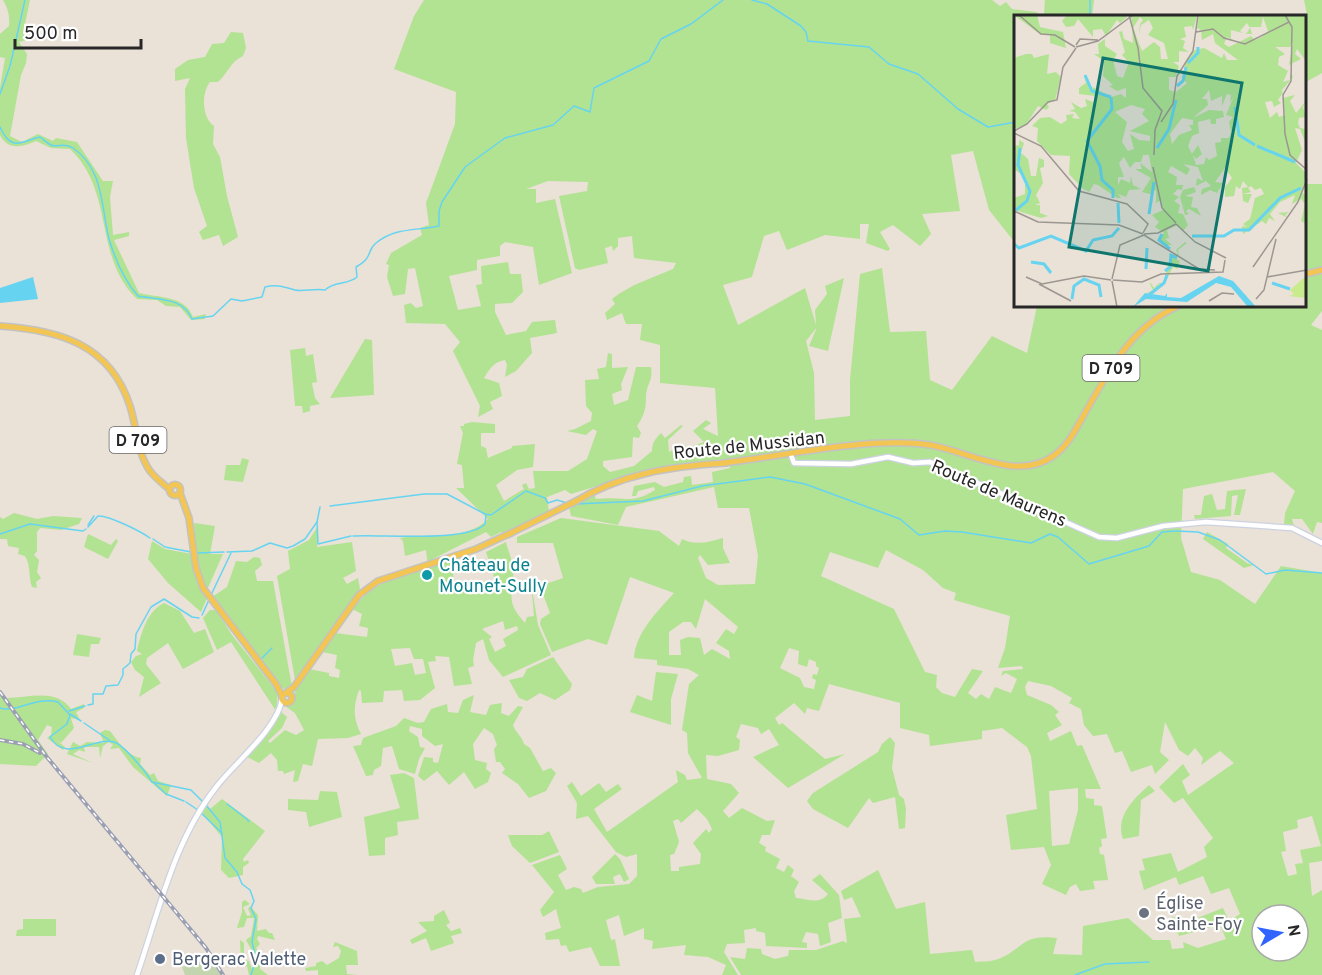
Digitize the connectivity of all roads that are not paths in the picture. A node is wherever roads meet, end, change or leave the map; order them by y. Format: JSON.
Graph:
{"nodes":[{"id":1,"x":1322,"y":270,"type":"edge"},
{"id":2,"x":1307,"y":274,"type":"edge"},
{"id":3,"x":1175,"y":308,"type":"edge"},
{"id":4,"x":0,"y":326,"type":"edge"},
{"id":5,"x":791,"y":456,"type":"junction"},
{"id":6,"x":171,"y":488,"type":"junction"},
{"id":7,"x":178,"y":494,"type":"junction"},
{"id":8,"x":1322,"y":543,"type":"edge"},
{"id":9,"x":286,"y":696,"type":"junction"},
{"id":10,"x":137,"y":975,"type":"edge"}],
"edges":[{"from":1,"to":2,"type":"main road"},
{"from":3,"to":5,"type":"main road","name":"Route de Mussidan","number":"D 709"},
{"from":4,"to":6,"type":"main road","number":"D 709"},
{"from":5,"to":8,"type":"main road","name":"Route de Maurens"},
{"from":5,"to":9,"type":"main road","name":"Route de Mussidan","number":"D 709"},
{"from":6,"to":7,"type":"main road"},
{"from":6,"to":7,"type":"main road"},
{"from":7,"to":9,"type":"main road"},
{"from":9,"to":10,"type":"main road"}]}
